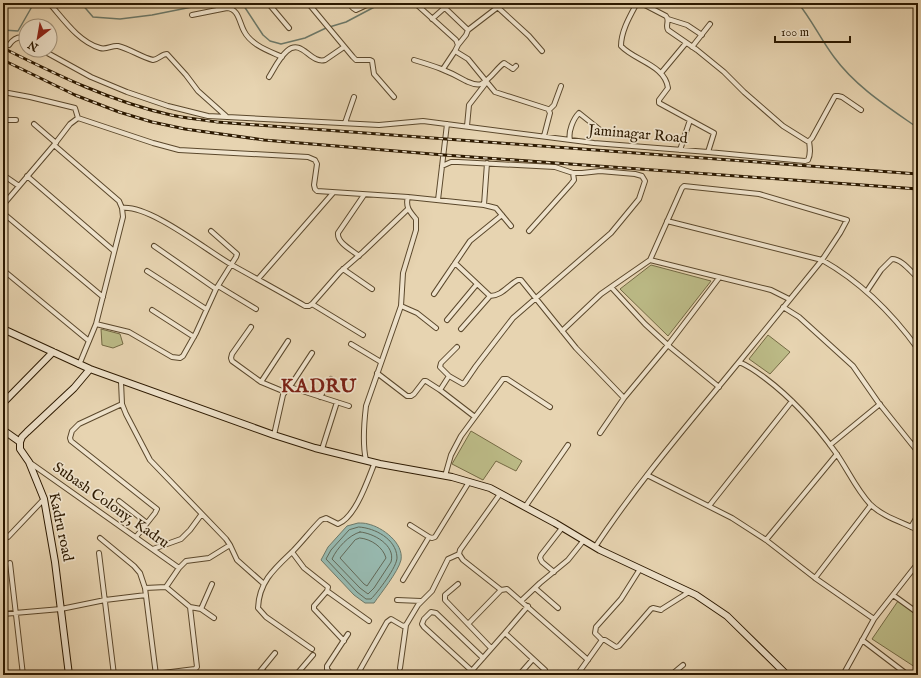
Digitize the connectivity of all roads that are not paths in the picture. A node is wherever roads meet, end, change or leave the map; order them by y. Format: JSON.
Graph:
{"nodes":[{"id":1,"x":268,"y":3,"type":"edge"},
{"id":2,"x":308,"y":3,"type":"edge"},
{"id":3,"x":348,"y":3,"type":"edge"},
{"id":4,"x":371,"y":3,"type":"edge"},
{"id":5,"x":415,"y":3,"type":"edge"},
{"id":6,"x":450,"y":3,"type":"edge"},
{"id":7,"x":493,"y":3,"type":"edge"},
{"id":8,"x":637,"y":3,"type":"edge"},
{"id":9,"x":641,"y":3,"type":"edge"},
{"id":10,"x":50,"y":4,"type":"dead end"},
{"id":11,"x":498,"y":7,"type":"junction"},
{"id":12,"x":444,"y":8,"type":"junction"},
{"id":13,"x":192,"y":15,"type":"dead end"},
{"id":14,"x":668,"y":19,"type":"junction"},
{"id":15,"x":432,"y":20,"type":"junction"},
{"id":16,"x":710,"y":24,"type":"dead end"},
{"id":17,"x":289,"y":28,"type":"dead end"},
{"id":18,"x":468,"y":30,"type":"junction"},
{"id":19,"x":702,"y":35,"type":"junction"},
{"id":20,"x":18,"y":38,"type":"edge"},
{"id":21,"x":686,"y":43,"type":"junction"},
{"id":22,"x":9,"y":45,"type":"tunnel mouth"},
{"id":23,"x":458,"y":45,"type":"junction"},
{"id":24,"x":344,"y":47,"type":"junction"},
{"id":25,"x":692,"y":47,"type":"junction"},
{"id":26,"x":455,"y":51,"type":"junction"},
{"id":27,"x":542,"y":51,"type":"dead end"},
{"id":28,"x":282,"y":57,"type":"junction"},
{"id":29,"x":57,"y":58,"type":"edge"},
{"id":30,"x":414,"y":60,"type":"dead end"},
{"id":31,"x":516,"y":66,"type":"dead end"},
{"id":32,"x":443,"y":69,"type":"junction"},
{"id":33,"x":661,"y":73,"type":"junction"},
{"id":34,"x":268,"y":77,"type":"dead end"},
{"id":35,"x":486,"y":82,"type":"junction"},
{"id":36,"x":561,"y":86,"type":"dead end"},
{"id":37,"x":3,"y":92,"type":"edge"},
{"id":38,"x":354,"y":97,"type":"dead end"},
{"id":39,"x":394,"y":97,"type":"dead end"},
{"id":40,"x":549,"y":110,"type":"junction"},
{"id":41,"x":861,"y":110,"type":"dead end"},
{"id":42,"x":226,"y":116,"type":"junction"},
{"id":43,"x":78,"y":118,"type":"junction"},
{"id":44,"x":3,"y":120,"type":"edge"},
{"id":45,"x":16,"y":120,"type":"dead end"},
{"id":46,"x":690,"y":120,"type":"junction"},
{"id":47,"x":345,"y":123,"type":"junction"},
{"id":48,"x":34,"y":124,"type":"dead end"},
{"id":49,"x":447,"y":124,"type":"junction"},
{"id":50,"x":467,"y":126,"type":"junction"},
{"id":51,"x":599,"y":129,"type":"dead end"},
{"id":52,"x":544,"y":136,"type":"junction"},
{"id":53,"x":570,"y":140,"type":"junction"},
{"id":54,"x":808,"y":141,"type":"junction"},
{"id":55,"x":55,"y":144,"type":"junction"},
{"id":56,"x":680,"y":150,"type":"junction"},
{"id":57,"x":708,"y":152,"type":"junction"},
{"id":58,"x":487,"y":163,"type":"junction"},
{"id":59,"x":442,"y":166,"type":"junction"},
{"id":60,"x":573,"y":173,"type":"junction"},
{"id":61,"x":3,"y":175,"type":"edge"},
{"id":62,"x":26,"y":176,"type":"junction"},
{"id":63,"x":18,"y":186,"type":"junction"},
{"id":64,"x":332,"y":193,"type":"junction"},
{"id":65,"x":364,"y":195,"type":"junction"},
{"id":66,"x":408,"y":197,"type":"junction"},
{"id":67,"x":437,"y":200,"type":"junction"},
{"id":68,"x":3,"y":205,"type":"edge"},
{"id":69,"x":484,"y":205,"type":"junction"},
{"id":70,"x":122,"y":208,"type":"junction"},
{"id":71,"x":408,"y":209,"type":"junction"},
{"id":72,"x":3,"y":213,"type":"edge"},
{"id":73,"x":502,"y":215,"type":"junction"},
{"id":74,"x":667,"y":220,"type":"junction"},
{"id":75,"x":510,"y":226,"type":"dead end"},
{"id":76,"x":529,"y":230,"type":"dead end"},
{"id":77,"x":211,"y":231,"type":"dead end"},
{"id":78,"x":154,"y":246,"type":"dead end"},
{"id":79,"x":114,"y":251,"type":"junction"},
{"id":80,"x":359,"y":256,"type":"junction"},
{"id":81,"x":650,"y":260,"type":"junction"},
{"id":82,"x":822,"y":260,"type":"junction"},
{"id":83,"x":455,"y":263,"type":"junction"},
{"id":84,"x":232,"y":265,"type":"junction"},
{"id":85,"x":343,"y":269,"type":"junction"},
{"id":86,"x":3,"y":270,"type":"edge"},
{"id":87,"x":147,"y":271,"type":"dead end"},
{"id":88,"x":719,"y":278,"type":"junction"},
{"id":89,"x":918,"y":278,"type":"edge"},
{"id":90,"x":258,"y":279,"type":"junction"},
{"id":91,"x":477,"y":284,"type":"junction"},
{"id":92,"x":217,"y":287,"type":"junction"},
{"id":93,"x":611,"y":287,"type":"junction"},
{"id":94,"x":372,"y":289,"type":"dead end"},
{"id":95,"x":867,"y":291,"type":"junction"},
{"id":96,"x":434,"y":294,"type":"dead end"},
{"id":97,"x":490,"y":296,"type":"junction"},
{"id":98,"x":103,"y":297,"type":"junction"},
{"id":99,"x":536,"y":299,"type":"junction"},
{"id":100,"x":790,"y":299,"type":"junction"},
{"id":101,"x":312,"y":304,"type":"junction"},
{"id":102,"x":401,"y":306,"type":"junction"},
{"id":103,"x":783,"y":307,"type":"junction"},
{"id":104,"x":206,"y":309,"type":"junction"},
{"id":105,"x":256,"y":309,"type":"dead end"},
{"id":106,"x":152,"y":310,"type":"dead end"},
{"id":107,"x":447,"y":320,"type":"dead end"},
{"id":108,"x":96,"y":324,"type":"junction"},
{"id":109,"x":252,"y":327,"type":"dead end"},
{"id":110,"x":436,"y":328,"type":"dead end"},
{"id":111,"x":3,"y":329,"type":"edge"},
{"id":112,"x":461,"y":329,"type":"dead end"},
{"id":113,"x":562,"y":331,"type":"junction"},
{"id":114,"x":363,"y":335,"type":"dead end"},
{"id":115,"x":194,"y":337,"type":"junction"},
{"id":116,"x":89,"y":341,"type":"junction"},
{"id":117,"x":288,"y":341,"type":"dead end"},
{"id":118,"x":351,"y":344,"type":"dead end"},
{"id":119,"x":668,"y":345,"type":"junction"},
{"id":120,"x":456,"y":347,"type":"dead end"},
{"id":121,"x":918,"y":349,"type":"edge"},
{"id":122,"x":53,"y":352,"type":"junction"},
{"id":123,"x":312,"y":353,"type":"dead end"},
{"id":124,"x":382,"y":362,"type":"junction"},
{"id":125,"x":739,"y":362,"type":"junction"},
{"id":126,"x":79,"y":365,"type":"junction"},
{"id":127,"x":90,"y":369,"type":"junction"},
{"id":128,"x":377,"y":374,"type":"junction"},
{"id":129,"x":449,"y":376,"type":"junction"},
{"id":130,"x":331,"y":379,"type":"dead end"},
{"id":131,"x":121,"y":382,"type":"junction"},
{"id":132,"x":261,"y":382,"type":"junction"},
{"id":133,"x":719,"y":387,"type":"junction"},
{"id":134,"x":289,"y":388,"type":"junction"},
{"id":135,"x":440,"y":390,"type":"junction"},
{"id":136,"x":284,"y":392,"type":"junction"},
{"id":137,"x":320,"y":397,"type":"junction"},
{"id":138,"x":624,"y":398,"type":"junction"},
{"id":139,"x":792,"y":401,"type":"junction"},
{"id":140,"x":337,"y":402,"type":"junction"},
{"id":141,"x":3,"y":403,"type":"edge"},
{"id":142,"x":122,"y":404,"type":"junction"},
{"id":143,"x":880,"y":404,"type":"junction"},
{"id":144,"x":349,"y":406,"type":"dead end"},
{"id":145,"x":550,"y":408,"type":"dead end"},
{"id":146,"x":475,"y":417,"type":"junction"},
{"id":147,"x":3,"y":430,"type":"edge"},
{"id":148,"x":600,"y":433,"type":"dead end"},
{"id":149,"x":918,"y":434,"type":"edge"},
{"id":150,"x":274,"y":435,"type":"junction"},
{"id":151,"x":20,"y":442,"type":"junction"},
{"id":152,"x":568,"y":445,"type":"dead end"},
{"id":153,"x":830,"y":446,"type":"junction"},
{"id":154,"x":914,"y":446,"type":"junction"},
{"id":155,"x":322,"y":449,"type":"junction"},
{"id":156,"x":918,"y":452,"type":"edge"},
{"id":157,"x":837,"y":454,"type":"junction"},
{"id":158,"x":366,"y":460,"type":"junction"},
{"id":159,"x":29,"y":462,"type":"junction"},
{"id":160,"x":375,"y":462,"type":"junction"},
{"id":161,"x":647,"y":475,"type":"junction"},
{"id":162,"x":445,"y":476,"type":"junction"},
{"id":163,"x":469,"y":482,"type":"junction"},
{"id":164,"x":500,"y":494,"type":"junction"},
{"id":165,"x":44,"y":499,"type":"junction"},
{"id":166,"x":119,"y":501,"type":"dead end"},
{"id":167,"x":871,"y":505,"type":"junction"},
{"id":168,"x":709,"y":506,"type":"junction"},
{"id":169,"x":524,"y":507,"type":"junction"},
{"id":170,"x":201,"y":514,"type":"junction"},
{"id":171,"x":918,"y":515,"type":"edge"},
{"id":172,"x":147,"y":523,"type":"junction"},
{"id":173,"x":410,"y":525,"type":"dead end"},
{"id":174,"x":911,"y":527,"type":"junction"},
{"id":175,"x":562,"y":528,"type":"junction"},
{"id":176,"x":918,"y":530,"type":"edge"},
{"id":177,"x":136,"y":537,"type":"junction"},
{"id":178,"x":429,"y":537,"type":"junction"},
{"id":179,"x":100,"y":538,"type":"dead end"},
{"id":180,"x":3,"y":539,"type":"edge"},
{"id":181,"x":584,"y":540,"type":"junction"},
{"id":182,"x":766,"y":540,"type":"junction"},
{"id":183,"x":230,"y":545,"type":"junction"},
{"id":184,"x":595,"y":547,"type":"junction"},
{"id":185,"x":153,"y":550,"type":"junction"},
{"id":186,"x":292,"y":552,"type":"junction"},
{"id":187,"x":99,"y":553,"type":"dead end"},
{"id":188,"x":459,"y":554,"type":"junction"},
{"id":189,"x":10,"y":563,"type":"dead end"},
{"id":190,"x":918,"y":563,"type":"edge"},
{"id":191,"x":179,"y":568,"type":"junction"},
{"id":192,"x":640,"y":568,"type":"junction"},
{"id":193,"x":554,"y":572,"type":"junction"},
{"id":194,"x":815,"y":578,"type":"junction"},
{"id":195,"x":404,"y":580,"type":"dead end"},
{"id":196,"x":212,"y":584,"type":"dead end"},
{"id":197,"x":264,"y":584,"type":"junction"},
{"id":198,"x":458,"y":584,"type":"dead end"},
{"id":199,"x":145,"y":588,"type":"junction"},
{"id":200,"x":166,"y":588,"type":"junction"},
{"id":201,"x":535,"y":588,"type":"junction"},
{"id":202,"x":501,"y":590,"type":"junction"},
{"id":203,"x":327,"y":591,"type":"junction"},
{"id":204,"x":689,"y":592,"type":"junction"},
{"id":205,"x":146,"y":595,"type":"junction"},
{"id":206,"x":893,"y":595,"type":"junction"},
{"id":207,"x":105,"y":600,"type":"junction"},
{"id":208,"x":397,"y":600,"type":"dead end"},
{"id":209,"x":522,"y":600,"type":"junction"},
{"id":210,"x":421,"y":601,"type":"junction"},
{"id":211,"x":528,"y":606,"type":"junction"},
{"id":212,"x":190,"y":607,"type":"junction"},
{"id":213,"x":558,"y":608,"type":"dead end"},
{"id":214,"x":61,"y":609,"type":"junction"},
{"id":215,"x":201,"y":609,"type":"junction"},
{"id":216,"x":16,"y":612,"type":"junction"},
{"id":217,"x":918,"y":613,"type":"edge"},
{"id":218,"x":3,"y":614,"type":"edge"},
{"id":219,"x":214,"y":618,"type":"dead end"},
{"id":220,"x":874,"y":619,"type":"junction"},
{"id":221,"x":369,"y":621,"type":"dead end"},
{"id":222,"x":468,"y":624,"type":"junction"},
{"id":223,"x":406,"y":625,"type":"junction"},
{"id":224,"x":505,"y":633,"type":"junction"},
{"id":225,"x":348,"y":634,"type":"dead end"},
{"id":226,"x":602,"y":640,"type":"junction"},
{"id":227,"x":862,"y":640,"type":"junction"},
{"id":228,"x":344,"y":641,"type":"junction"},
{"id":229,"x":491,"y":648,"type":"junction"},
{"id":230,"x":312,"y":649,"type":"dead end"},
{"id":231,"x":275,"y":653,"type":"dead end"},
{"id":232,"x":313,"y":655,"type":"dead end"},
{"id":233,"x":483,"y":658,"type":"junction"},
{"id":234,"x":533,"y":659,"type":"junction"},
{"id":235,"x":588,"y":660,"type":"junction"},
{"id":236,"x":683,"y":665,"type":"dead end"},
{"id":237,"x":400,"y":668,"type":"dead end"},
{"id":238,"x":261,"y":670,"type":"junction"},
{"id":239,"x":545,"y":670,"type":"dead end"},
{"id":240,"x":472,"y":671,"type":"junction"},
{"id":241,"x":156,"y":674,"type":"edge"},
{"id":242,"x":23,"y":675,"type":"edge"},
{"id":243,"x":69,"y":675,"type":"edge"},
{"id":244,"x":114,"y":675,"type":"edge"},
{"id":245,"x":257,"y":675,"type":"edge"},
{"id":246,"x":269,"y":675,"type":"edge"},
{"id":247,"x":296,"y":675,"type":"edge"},
{"id":248,"x":332,"y":675,"type":"edge"},
{"id":249,"x":356,"y":675,"type":"edge"},
{"id":250,"x":468,"y":675,"type":"edge"},
{"id":251,"x":518,"y":675,"type":"edge"},
{"id":252,"x":577,"y":675,"type":"edge"},
{"id":253,"x":671,"y":675,"type":"edge"},
{"id":254,"x":787,"y":675,"type":"edge"},
{"id":255,"x":843,"y":675,"type":"edge"},
{"id":256,"x":908,"y":675,"type":"edge"}],
"edges":[{"from":1,"to":17,"type":"street"},
{"from":2,"to":24,"type":"street"},
{"from":3,"to":4,"type":"street"},
{"from":5,"to":15,"type":"street"},
{"from":6,"to":12,"type":"street"},
{"from":7,"to":11,"type":"street"},
{"from":8,"to":33,"type":"street"},
{"from":9,"to":14,"type":"street"},
{"from":10,"to":42,"type":"street"},
{"from":11,"to":18,"type":"street"},
{"from":11,"to":27,"type":"street"},
{"from":12,"to":15,"type":"street"},
{"from":12,"to":18,"type":"street"},
{"from":13,"to":28,"type":"street"},
{"from":14,"to":19,"type":"street"},
{"from":14,"to":21,"type":"street"},
{"from":15,"to":23,"type":"street"},
{"from":16,"to":19,"type":"street"},
{"from":18,"to":23,"type":"street"},
{"from":19,"to":25,"type":"street"},
{"from":20,"to":22,"type":"street"},
{"from":21,"to":25,"type":"street"},
{"from":21,"to":33,"type":"street"},
{"from":23,"to":26,"type":"street"},
{"from":24,"to":28,"type":"street"},
{"from":24,"to":39,"type":"street"},
{"from":25,"to":54,"type":"street"},
{"from":26,"to":32,"type":"street"},
{"from":26,"to":35,"type":"street"},
{"from":28,"to":34,"type":"street"},
{"from":29,"to":42,"type":"street","name":"Jaminagar Road"},
{"from":30,"to":32,"type":"street"},
{"from":31,"to":35,"type":"street"},
{"from":32,"to":35,"type":"street"},
{"from":33,"to":46,"type":"street"},
{"from":35,"to":40,"type":"street"},
{"from":35,"to":50,"type":"street"},
{"from":36,"to":40,"type":"street"},
{"from":37,"to":43,"type":"street"},
{"from":38,"to":47,"type":"street"},
{"from":40,"to":52,"type":"street"},
{"from":41,"to":54,"type":"street"},
{"from":42,"to":47,"type":"street","name":"Jaminagar Road"},
{"from":43,"to":55,"type":"street"},
{"from":43,"to":64,"type":"street"},
{"from":44,"to":45,"type":"street"},
{"from":46,"to":56,"type":"street"},
{"from":46,"to":57,"type":"street"},
{"from":47,"to":49,"type":"street","name":"Jaminagar Road"},
{"from":48,"to":55,"type":"street"},
{"from":49,"to":50,"type":"street","name":"Jaminagar Road"},
{"from":49,"to":59,"type":"street"},
{"from":50,"to":52,"type":"street","name":"Jaminagar Road"},
{"from":51,"to":53,"type":"street"},
{"from":52,"to":53,"type":"street","name":"Jaminagar Road"},
{"from":53,"to":56,"type":"street","name":"Jaminagar Road"},
{"from":54,"to":57,"type":"street","name":"Jaminagar Road"},
{"from":55,"to":62,"type":"street"},
{"from":55,"to":70,"type":"street"},
{"from":56,"to":57,"type":"street","name":"Jaminagar Road"},
{"from":58,"to":59,"type":"street"},
{"from":58,"to":60,"type":"street"},
{"from":58,"to":69,"type":"street"},
{"from":59,"to":67,"type":"street"},
{"from":60,"to":76,"type":"street"},
{"from":60,"to":99,"type":"street"},
{"from":61,"to":63,"type":"street"},
{"from":62,"to":63,"type":"street"},
{"from":62,"to":79,"type":"street"},
{"from":63,"to":68,"type":"street"},
{"from":64,"to":65,"type":"street"},
{"from":64,"to":90,"type":"street"},
{"from":65,"to":66,"type":"street"},
{"from":65,"to":80,"type":"street"},
{"from":66,"to":67,"type":"street"},
{"from":66,"to":71,"type":"street"},
{"from":67,"to":69,"type":"street"},
{"from":69,"to":73,"type":"street"},
{"from":70,"to":79,"type":"street"},
{"from":70,"to":84,"type":"street"},
{"from":71,"to":80,"type":"street"},
{"from":71,"to":102,"type":"street"},
{"from":72,"to":98,"type":"street"},
{"from":73,"to":75,"type":"street"},
{"from":73,"to":83,"type":"street"},
{"from":74,"to":81,"type":"street"},
{"from":74,"to":82,"type":"street"},
{"from":74,"to":82,"type":"street"},
{"from":77,"to":84,"type":"street"},
{"from":78,"to":92,"type":"street"},
{"from":79,"to":98,"type":"street"},
{"from":80,"to":85,"type":"street"},
{"from":81,"to":88,"type":"street"},
{"from":81,"to":93,"type":"street"},
{"from":82,"to":95,"type":"street"},
{"from":82,"to":100,"type":"street"},
{"from":83,"to":91,"type":"street"},
{"from":83,"to":96,"type":"street"},
{"from":84,"to":90,"type":"street"},
{"from":84,"to":92,"type":"street"},
{"from":85,"to":94,"type":"street"},
{"from":85,"to":101,"type":"street"},
{"from":86,"to":116,"type":"street"},
{"from":87,"to":104,"type":"street"},
{"from":88,"to":100,"type":"street"},
{"from":88,"to":119,"type":"street"},
{"from":89,"to":95,"type":"street"},
{"from":90,"to":101,"type":"street"},
{"from":91,"to":97,"type":"street"},
{"from":91,"to":107,"type":"street"},
{"from":92,"to":104,"type":"street"},
{"from":92,"to":105,"type":"street"},
{"from":93,"to":113,"type":"street"},
{"from":93,"to":119,"type":"street"},
{"from":95,"to":121,"type":"street"},
{"from":97,"to":99,"type":"street"},
{"from":97,"to":112,"type":"street"},
{"from":98,"to":108,"type":"street"},
{"from":99,"to":113,"type":"street"},
{"from":99,"to":129,"type":"street"},
{"from":100,"to":103,"type":"street"},
{"from":101,"to":114,"type":"street"},
{"from":102,"to":110,"type":"street"},
{"from":102,"to":124,"type":"street"},
{"from":103,"to":125,"type":"street"},
{"from":103,"to":143,"type":"street"},
{"from":104,"to":115,"type":"street"},
{"from":106,"to":115,"type":"street"},
{"from":108,"to":115,"type":"street"},
{"from":108,"to":116,"type":"street"},
{"from":109,"to":132,"type":"street"},
{"from":111,"to":122,"type":"street"},
{"from":113,"to":138,"type":"street"},
{"from":116,"to":126,"type":"street"},
{"from":117,"to":132,"type":"street"},
{"from":118,"to":124,"type":"street"},
{"from":119,"to":133,"type":"street"},
{"from":119,"to":138,"type":"street"},
{"from":120,"to":129,"type":"street"},
{"from":122,"to":126,"type":"street"},
{"from":122,"to":141,"type":"street"},
{"from":123,"to":134,"type":"street"},
{"from":124,"to":128,"type":"street"},
{"from":125,"to":133,"type":"street"},
{"from":125,"to":139,"type":"street"},
{"from":126,"to":127,"type":"street"},
{"from":127,"to":131,"type":"street"},
{"from":127,"to":151,"type":"street"},
{"from":128,"to":135,"type":"street"},
{"from":128,"to":158,"type":"street"},
{"from":129,"to":135,"type":"street"},
{"from":130,"to":137,"type":"street"},
{"from":131,"to":142,"type":"street"},
{"from":131,"to":150,"type":"street"},
{"from":132,"to":136,"type":"street"},
{"from":133,"to":161,"type":"street"},
{"from":134,"to":136,"type":"street"},
{"from":134,"to":137,"type":"street"},
{"from":135,"to":146,"type":"street"},
{"from":136,"to":150,"type":"street"},
{"from":137,"to":140,"type":"street"},
{"from":138,"to":148,"type":"street"},
{"from":139,"to":153,"type":"street"},
{"from":139,"to":168,"type":"street"},
{"from":140,"to":144,"type":"street"},
{"from":140,"to":155,"type":"street"},
{"from":142,"to":170,"type":"street"},
{"from":142,"to":172,"type":"street"},
{"from":143,"to":153,"type":"street"},
{"from":143,"to":154,"type":"street"},
{"from":145,"to":146,"type":"street"},
{"from":146,"to":162,"type":"street"},
{"from":147,"to":151,"type":"street"},
{"from":149,"to":154,"type":"street"},
{"from":150,"to":155,"type":"street"},
{"from":151,"to":159,"type":"street","name":"Kadru road"},
{"from":152,"to":169,"type":"street"},
{"from":153,"to":157,"type":"street"},
{"from":154,"to":156,"type":"street"},
{"from":155,"to":158,"type":"street"},
{"from":157,"to":167,"type":"street"},
{"from":157,"to":182,"type":"street"},
{"from":158,"to":160,"type":"street"},
{"from":159,"to":165,"type":"street","name":"Kadru road"},
{"from":159,"to":177,"type":"street","name":"Subash Colony, Kadru"},
{"from":160,"to":162,"type":"street"},
{"from":160,"to":186,"type":"street"},
{"from":161,"to":168,"type":"street"},
{"from":161,"to":184,"type":"street"},
{"from":162,"to":163,"type":"street"},
{"from":163,"to":164,"type":"street"},
{"from":163,"to":178,"type":"street"},
{"from":164,"to":169,"type":"street"},
{"from":164,"to":188,"type":"street"},
{"from":165,"to":180,"type":"street"},
{"from":165,"to":214,"type":"street","name":"Kadru road"},
{"from":166,"to":172,"type":"street"},
{"from":167,"to":174,"type":"street"},
{"from":167,"to":194,"type":"street"},
{"from":168,"to":182,"type":"street"},
{"from":169,"to":175,"type":"street"},
{"from":170,"to":183,"type":"street"},
{"from":170,"to":185,"type":"street"},
{"from":171,"to":174,"type":"street"},
{"from":172,"to":177,"type":"street"},
{"from":173,"to":178,"type":"street"},
{"from":174,"to":176,"type":"street"},
{"from":175,"to":181,"type":"street"},
{"from":175,"to":193,"type":"street"},
{"from":177,"to":185,"type":"street","name":"Subash Colony, Kadru"},
{"from":178,"to":195,"type":"street"},
{"from":179,"to":199,"type":"street"},
{"from":181,"to":184,"type":"street"},
{"from":181,"to":193,"type":"street"},
{"from":182,"to":194,"type":"street"},
{"from":183,"to":191,"type":"street"},
{"from":183,"to":197,"type":"street"},
{"from":184,"to":192,"type":"street"},
{"from":185,"to":191,"type":"street","name":"Subash Colony, Kadru"},
{"from":186,"to":197,"type":"street"},
{"from":186,"to":203,"type":"street"},
{"from":187,"to":207,"type":"street"},
{"from":188,"to":202,"type":"street"},
{"from":188,"to":210,"type":"street"},
{"from":189,"to":216,"type":"street"},
{"from":190,"to":206,"type":"street"},
{"from":191,"to":200,"type":"street"},
{"from":192,"to":204,"type":"street"},
{"from":192,"to":226,"type":"street"},
{"from":193,"to":201,"type":"street"},
{"from":194,"to":220,"type":"street"},
{"from":196,"to":215,"type":"street"},
{"from":197,"to":230,"type":"street"},
{"from":198,"to":222,"type":"street"},
{"from":199,"to":200,"type":"street"},
{"from":199,"to":205,"type":"street"},
{"from":200,"to":212,"type":"street"},
{"from":201,"to":209,"type":"street"},
{"from":201,"to":213,"type":"street"},
{"from":202,"to":209,"type":"street"},
{"from":202,"to":222,"type":"street"},
{"from":203,"to":221,"type":"street"},
{"from":203,"to":228,"type":"street"},
{"from":204,"to":226,"type":"street"},
{"from":204,"to":254,"type":"street"},
{"from":205,"to":207,"type":"street"},
{"from":205,"to":241,"type":"street"},
{"from":206,"to":217,"type":"street"},
{"from":206,"to":220,"type":"street"},
{"from":207,"to":214,"type":"street"},
{"from":207,"to":244,"type":"street"},
{"from":208,"to":210,"type":"street"},
{"from":209,"to":211,"type":"street"},
{"from":210,"to":223,"type":"street"},
{"from":211,"to":224,"type":"street"},
{"from":211,"to":235,"type":"street"},
{"from":212,"to":215,"type":"street"},
{"from":212,"to":241,"type":"street"},
{"from":214,"to":216,"type":"street"},
{"from":214,"to":243,"type":"street","name":"Kadru road"},
{"from":215,"to":219,"type":"street"},
{"from":216,"to":218,"type":"street"},
{"from":216,"to":242,"type":"street"},
{"from":220,"to":227,"type":"street"},
{"from":222,"to":229,"type":"street"},
{"from":223,"to":237,"type":"street"},
{"from":223,"to":249,"type":"street"},
{"from":224,"to":229,"type":"street"},
{"from":224,"to":234,"type":"street"},
{"from":225,"to":228,"type":"street"},
{"from":226,"to":235,"type":"street"},
{"from":227,"to":255,"type":"street"},
{"from":227,"to":256,"type":"street"},
{"from":228,"to":248,"type":"street"},
{"from":229,"to":233,"type":"street"},
{"from":231,"to":238,"type":"street"},
{"from":232,"to":247,"type":"street"},
{"from":233,"to":240,"type":"street"},
{"from":233,"to":240,"type":"street"},
{"from":234,"to":239,"type":"street"},
{"from":234,"to":251,"type":"street"},
{"from":235,"to":252,"type":"street"},
{"from":236,"to":253,"type":"street"},
{"from":238,"to":245,"type":"street"},
{"from":238,"to":246,"type":"street"},
{"from":240,"to":250,"type":"street"}]}
